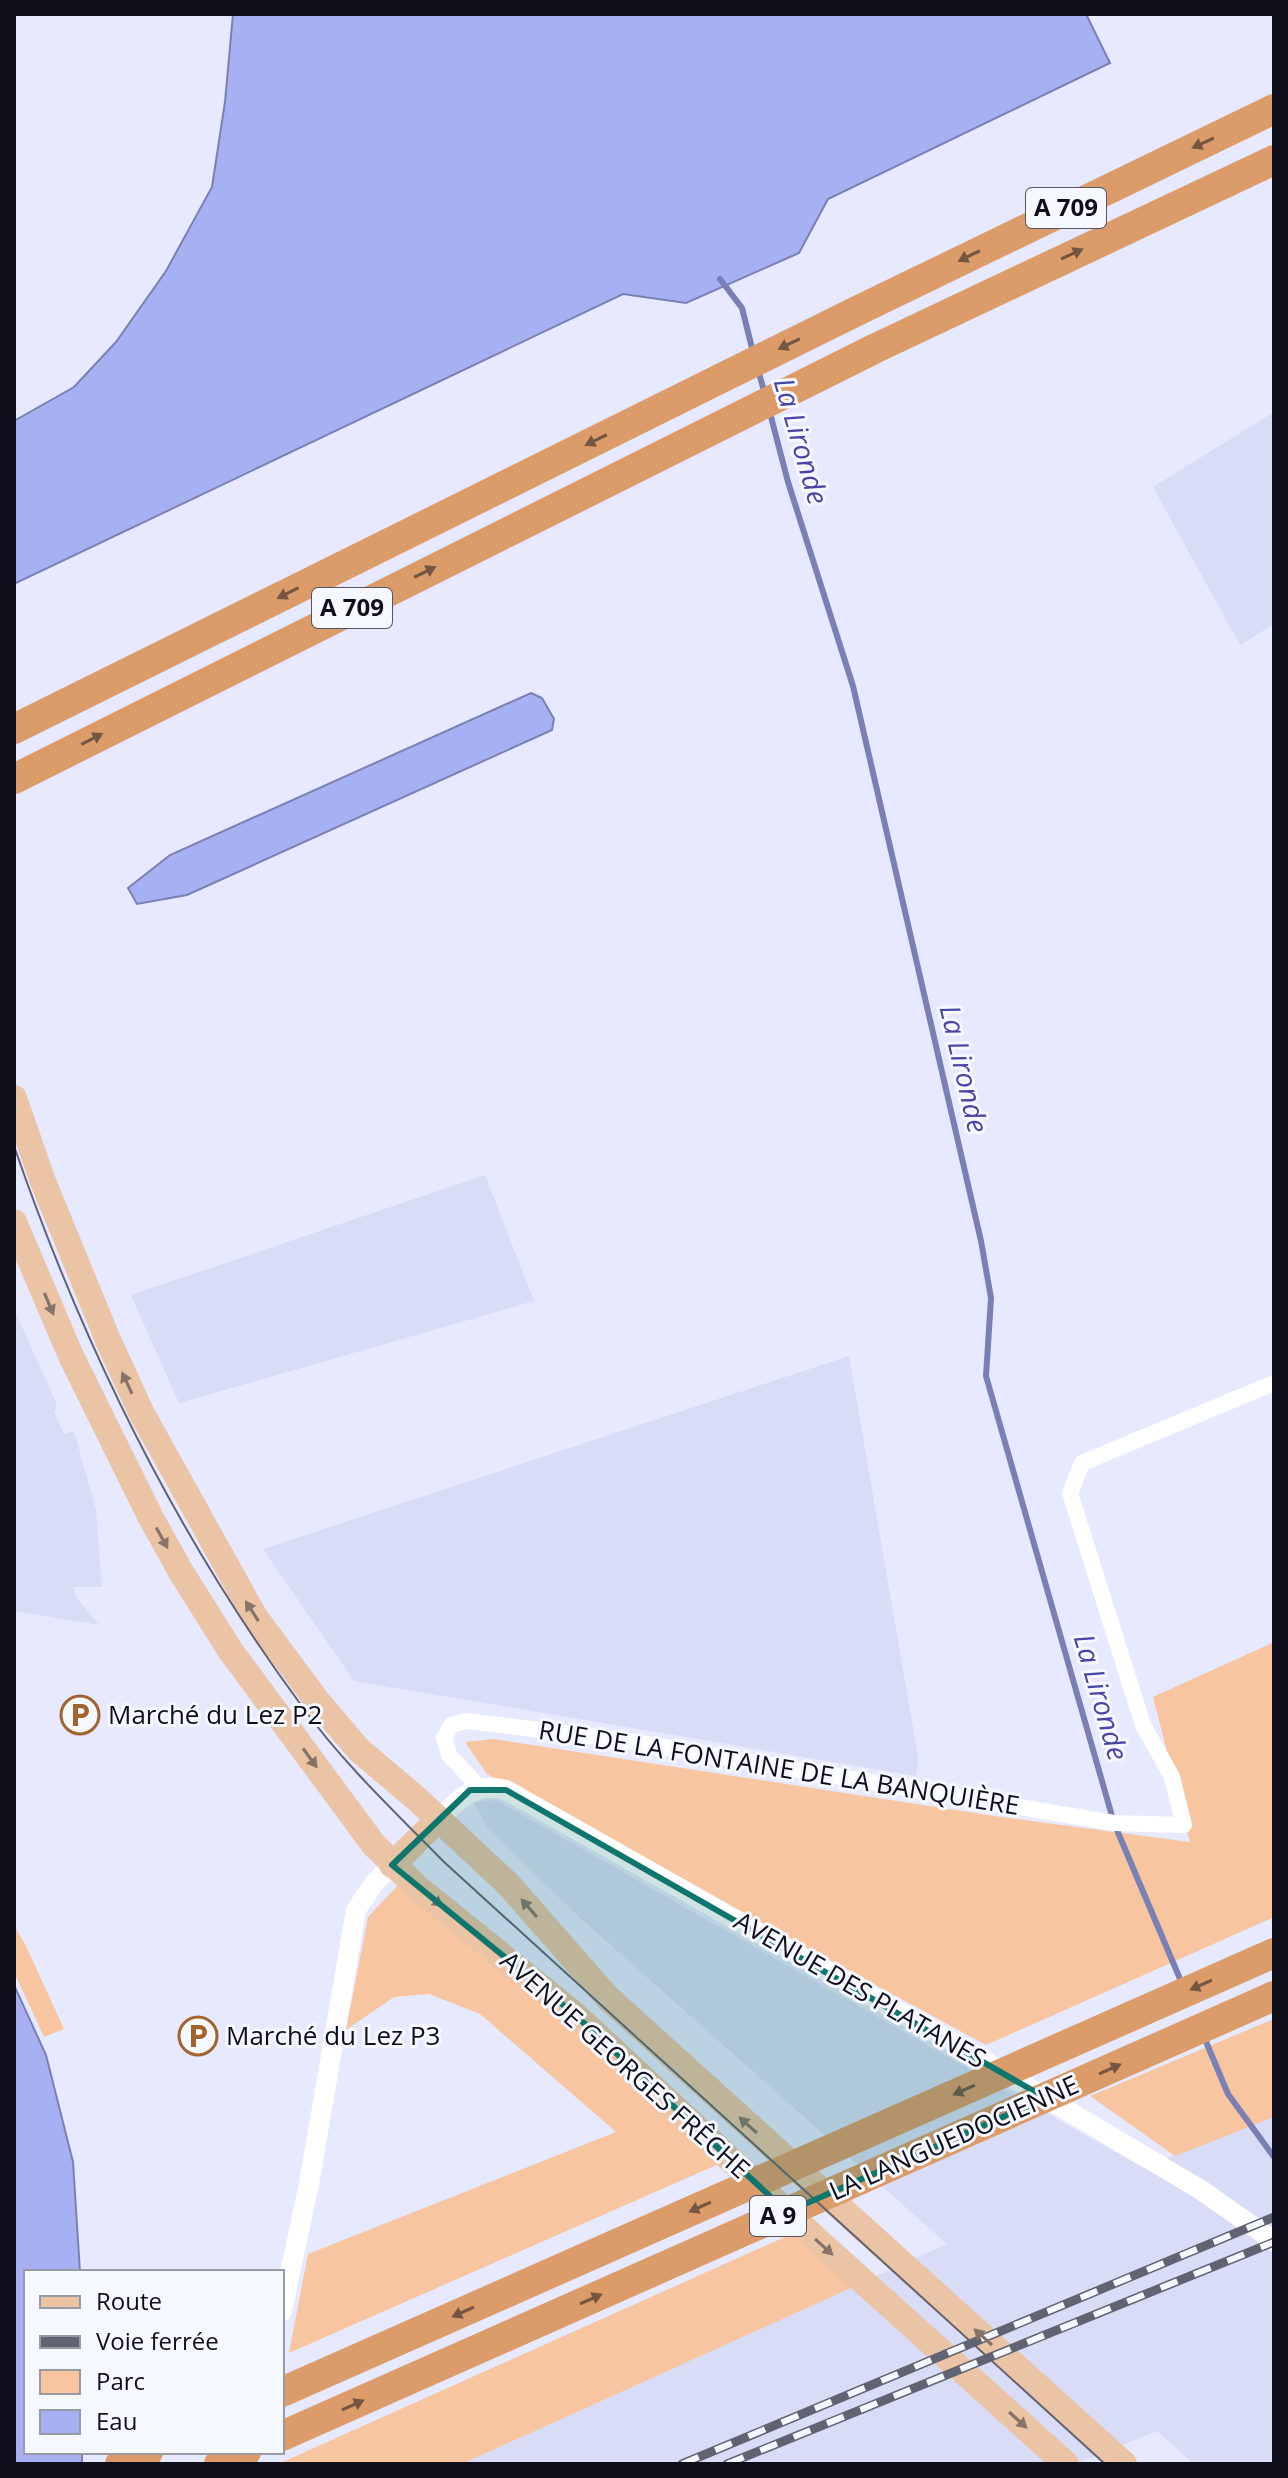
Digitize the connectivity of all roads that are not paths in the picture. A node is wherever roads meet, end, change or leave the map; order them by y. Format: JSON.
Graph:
{"nodes":[{"id":1,"x":1274,"y":109,"type":"edge"},
{"id":2,"x":1274,"y":160,"type":"edge"},
{"id":3,"x":14,"y":729,"type":"edge"},
{"id":4,"x":18,"y":777,"type":"edge"},
{"id":5,"x":14,"y":1098,"type":"edge"},
{"id":6,"x":14,"y":1222,"type":"edge"},
{"id":7,"x":1274,"y":1383,"type":"edge"},
{"id":8,"x":480,"y":1788,"type":"junction"},
{"id":9,"x":439,"y":1819,"type":"junction"},
{"id":10,"x":392,"y":1865,"type":"junction"},
{"id":11,"x":1273,"y":1953,"type":"edge"},
{"id":12,"x":1274,"y":1996,"type":"edge"},
{"id":13,"x":1274,"y":2241,"type":"edge"},
{"id":14,"x":284,"y":2302,"type":"edge"},
{"id":15,"x":284,"y":2391,"type":"edge"},
{"id":16,"x":284,"y":2435,"type":"edge"},
{"id":17,"x":143,"y":2454,"type":"edge"},
{"id":18,"x":244,"y":2454,"type":"edge"},
{"id":19,"x":120,"y":2464,"type":"edge"},
{"id":20,"x":219,"y":2464,"type":"edge"},
{"id":21,"x":1066,"y":2464,"type":"edge"},
{"id":22,"x":1124,"y":2464,"type":"edge"}],
"edges":[{"from":1,"to":3,"type":"highway","number":"A 709","one_way":true},
{"from":4,"to":2,"type":"highway","number":"A 709","one_way":true},
{"from":9,"to":5,"type":"main road","name":"AVENUE GEORGES FRÊCHE","one_way":true},
{"from":6,"to":10,"type":"main road","name":"AVENUE GEORGES FRÊCHE","one_way":true},
{"from":7,"to":8,"type":"street","name":"RUE DE LA FONTAINE DE LA BANQUIÈRE"},
{"from":8,"to":9,"type":"street"},
{"from":8,"to":13,"type":"street","name":"AVENUE DES PLATANES"},
{"from":9,"to":10,"type":"main road"},
{"from":22,"to":9,"type":"main road","name":"AVENUE GEORGES FRÊCHE","one_way":true},
{"from":10,"to":14,"type":"street"},
{"from":10,"to":21,"type":"main road","name":"AVENUE GEORGES FRÊCHE","one_way":true},
{"from":11,"to":15,"type":"highway","name":"LA LANGUEDOCIENNE","number":"A 9","one_way":true},
{"from":16,"to":12,"type":"highway","name":"LA LANGUEDOCIENNE","number":"A 9","one_way":true},
{"from":17,"to":19,"type":"highway"},
{"from":18,"to":20,"type":"highway"}]}
